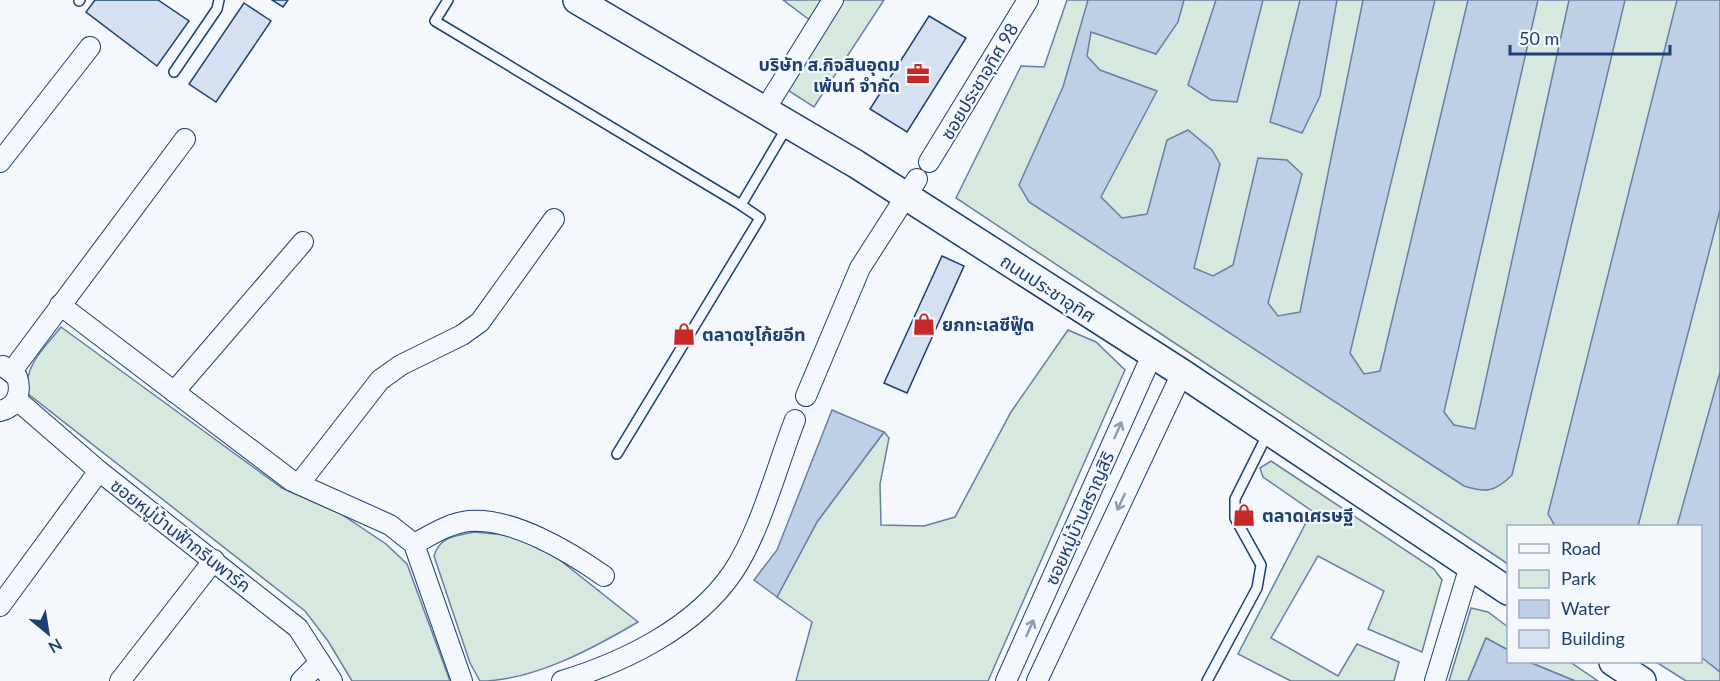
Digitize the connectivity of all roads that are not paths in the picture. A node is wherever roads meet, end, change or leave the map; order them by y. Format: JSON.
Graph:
{"nodes":[{"id":1,"x":219,"y":0,"type":"edge"},
{"id":2,"x":447,"y":0,"type":"edge"},
{"id":3,"x":577,"y":0,"type":"edge"},
{"id":4,"x":833,"y":0,"type":"edge"},
{"id":5,"x":1028,"y":0,"type":"edge"},
{"id":6,"x":90,"y":47,"type":"dead end"},
{"id":7,"x":174,"y":72,"type":"dead end"},
{"id":8,"x":764,"y":111,"type":"junction"},
{"id":9,"x":788,"y":125,"type":"junction"},
{"id":10,"x":185,"y":139,"type":"dead end"},
{"id":11,"x":0,"y":162,"type":"edge"},
{"id":12,"x":929,"y":162,"type":"dead end"},
{"id":13,"x":911,"y":187,"type":"junction"},
{"id":14,"x":741,"y":205,"type":"junction"},
{"id":15,"x":554,"y":219,"type":"dead end"},
{"id":16,"x":303,"y":242,"type":"dead end"},
{"id":17,"x":60,"y":305,"type":"junction"},
{"id":18,"x":1152,"y":355,"type":"junction"},
{"id":19,"x":6,"y":368,"type":"edge"},
{"id":20,"x":1182,"y":373,"type":"junction"},
{"id":21,"x":174,"y":392,"type":"junction"},
{"id":22,"x":806,"y":396,"type":"dead end"},
{"id":23,"x":16,"y":400,"type":"junction"},
{"id":24,"x":0,"y":411,"type":"edge"},
{"id":25,"x":795,"y":420,"type":"dead end"},
{"id":26,"x":1269,"y":431,"type":"junction"},
{"id":27,"x":617,"y":454,"type":"dead end"},
{"id":28,"x":99,"y":471,"type":"junction"},
{"id":29,"x":298,"y":484,"type":"junction"},
{"id":30,"x":414,"y":544,"type":"junction"},
{"id":31,"x":214,"y":560,"type":"junction"},
{"id":32,"x":1470,"y":566,"type":"junction"},
{"id":33,"x":604,"y":576,"type":"dead end"},
{"id":34,"x":1507,"y":590,"type":"edge"},
{"id":35,"x":0,"y":606,"type":"edge"},
{"id":36,"x":320,"y":662,"type":"junction"},
{"id":37,"x":1615,"y":663,"type":"edge"},
{"id":38,"x":120,"y":681,"type":"edge"},
{"id":39,"x":301,"y":681,"type":"edge"},
{"id":40,"x":332,"y":681,"type":"edge"},
{"id":41,"x":462,"y":681,"type":"edge"},
{"id":42,"x":562,"y":681,"type":"edge"},
{"id":43,"x":1006,"y":681,"type":"edge"},
{"id":44,"x":1037,"y":681,"type":"edge"},
{"id":45,"x":1206,"y":681,"type":"edge"},
{"id":46,"x":1435,"y":681,"type":"edge"},
{"id":47,"x":1642,"y":681,"type":"edge"}],
"edges":[{"from":1,"to":7,"type":"lane"},
{"from":2,"to":14,"type":"lane"},
{"from":3,"to":8,"type":"main road","name":"ถนนประชาอุทิศ"},
{"from":4,"to":8,"type":"street"},
{"from":5,"to":12,"type":"street","name":"ซอยประชาอุทิศ 98"},
{"from":6,"to":11,"type":"street"},
{"from":8,"to":9,"type":"main road","name":"ถนนประชาอุทิศ"},
{"from":9,"to":13,"type":"main road","name":"ถนนประชาอุทิศ"},
{"from":9,"to":14,"type":"lane"},
{"from":10,"to":17,"type":"street"},
{"from":13,"to":18,"type":"main road","name":"ถนนประชาอุทิศ"},
{"from":13,"to":22,"type":"street"},
{"from":14,"to":27,"type":"lane"},
{"from":15,"to":29,"type":"street"},
{"from":16,"to":21,"type":"street"},
{"from":17,"to":19,"type":"street"},
{"from":17,"to":21,"type":"street"},
{"from":18,"to":20,"type":"main road","name":"ถนนประชาอุทิศ"},
{"from":43,"to":18,"type":"street","name":"ซอยหมู่บ้านสราญสิริ","one_way":true},
{"from":19,"to":23,"type":"street"},
{"from":20,"to":26,"type":"main road","name":"ถนนประชาอุทิศ"},
{"from":20,"to":44,"type":"street","name":"ซอยหมู่บ้านสราญสิริ","one_way":true},
{"from":21,"to":29,"type":"street"},
{"from":23,"to":24,"type":"street"},
{"from":23,"to":28,"type":"street","name":"ซอยหมู่บ้านฟ้ากรีนพาร์ค"},
{"from":25,"to":42,"type":"street"},
{"from":26,"to":32,"type":"main road","name":"ถนนประชาอุทิศ"},
{"from":26,"to":45,"type":"lane"},
{"from":28,"to":31,"type":"street","name":"ซอยหมู่บ้านฟ้ากรีนพาร์ค"},
{"from":28,"to":35,"type":"street"},
{"from":29,"to":30,"type":"street"},
{"from":30,"to":33,"type":"street"},
{"from":30,"to":41,"type":"street"},
{"from":31,"to":36,"type":"street","name":"ซอยหมู่บ้านฟ้ากรีนพาร์ค"},
{"from":31,"to":38,"type":"street"},
{"from":32,"to":34,"type":"main road","name":"ถนนประชาอุทิศ"},
{"from":32,"to":46,"type":"street"},
{"from":36,"to":39,"type":"street"},
{"from":36,"to":40,"type":"street","name":"ซอยหมู่บ้านฟ้ากรีนพาร์ค"},
{"from":37,"to":47,"type":"main road"}]}
